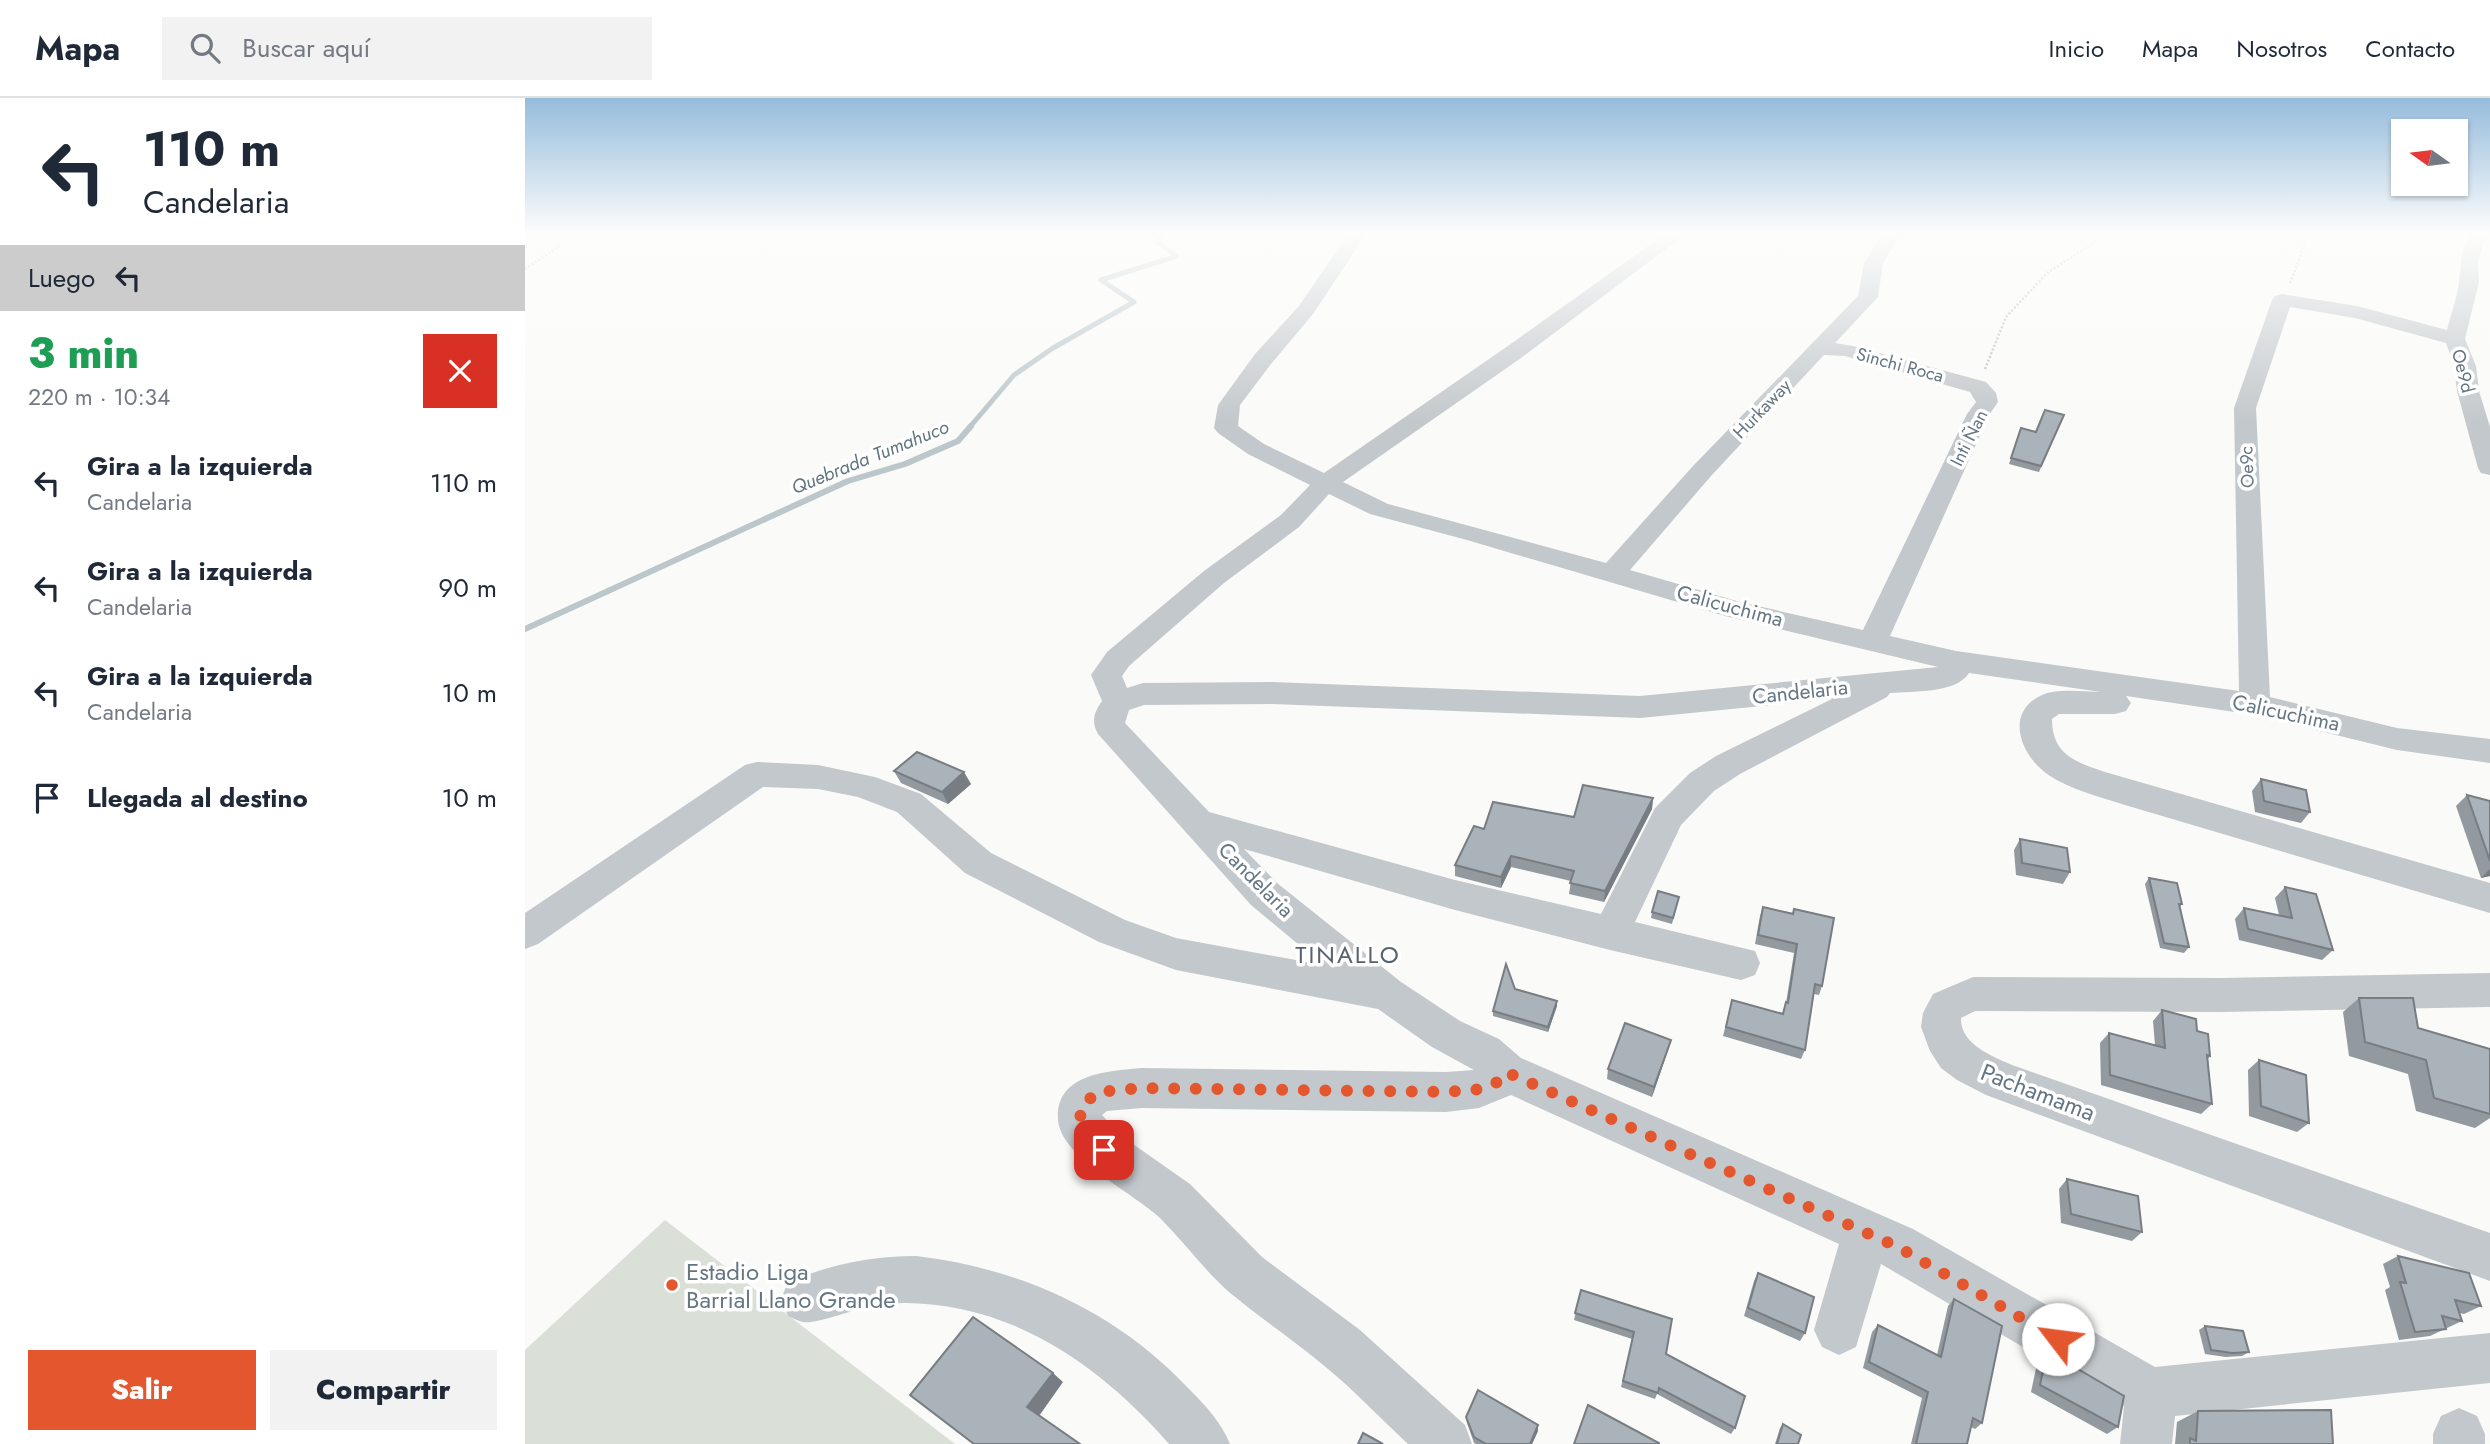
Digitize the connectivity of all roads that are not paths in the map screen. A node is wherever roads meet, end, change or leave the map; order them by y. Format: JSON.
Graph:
{"nodes":[{"id":1,"x":1315,"y":297,"type":"edge"},
{"id":2,"x":1591,"y":297,"type":"edge"},
{"id":3,"x":1868,"y":297,"type":"edge"},
{"id":4,"x":2465,"y":297,"type":"edge"},
{"id":5,"x":2455,"y":339,"type":"junction"},
{"id":6,"x":1821,"y":349,"type":"junction"},
{"id":7,"x":1978,"y":387,"type":"joint"},
{"id":8,"x":2490,"y":468,"type":"edge"},
{"id":9,"x":1325,"y":483,"type":"junction"},
{"id":10,"x":1612,"y":574,"type":"junction"},
{"id":11,"x":1873,"y":640,"type":"junction"},
{"id":12,"x":1956,"y":661,"type":"junction"},
{"id":13,"x":1890,"y":683,"type":"junction"},
{"id":14,"x":1118,"y":702,"type":"junction"},
{"id":15,"x":2255,"y":704,"type":"junction"},
{"id":16,"x":2397,"y":739,"type":"junction"},
{"id":17,"x":2489,"y":753,"type":"edge"},
{"id":18,"x":1201,"y":823,"type":"junction"},
{"id":19,"x":2490,"y":898,"type":"edge"},
{"id":20,"x":525,"y":933,"type":"edge"},
{"id":21,"x":1610,"y":934,"type":"junction"},
{"id":22,"x":1741,"y":963,"type":"dead end"},
{"id":23,"x":2490,"y":990,"type":"edge"},
{"id":24,"x":1387,"y":994,"type":"junction"},
{"id":25,"x":1506,"y":1072,"type":"junction"},
{"id":26,"x":1866,"y":1233,"type":"junction"},
{"id":27,"x":2490,"y":1257,"type":"edge"},
{"id":28,"x":805,"y":1299,"type":"dead end"},
{"id":29,"x":1839,"y":1329,"type":"dead end"},
{"id":30,"x":2490,"y":1358,"type":"edge"},
{"id":31,"x":2151,"y":1393,"type":"junction"},
{"id":32,"x":1204,"y":1444,"type":"edge"},
{"id":33,"x":1446,"y":1444,"type":"edge"},
{"id":34,"x":2146,"y":1444,"type":"edge"}],
"edges":[{"from":1,"to":9,"type":"street","name":"Calicuchima"},
{"from":2,"to":9,"type":"street"},
{"from":3,"to":6,"type":"street","name":"Hurkaway"},
{"from":4,"to":5,"type":"street","name":"Oe9d"},
{"from":5,"to":8,"type":"street","name":"Oe9d"},
{"from":5,"to":15,"type":"street","name":"Oe9c"},
{"from":6,"to":7,"type":"street","name":"Sinchi Roca"},
{"from":6,"to":10,"type":"street","name":"Hurkaway"},
{"from":7,"to":11,"type":"street","name":"Inti Ñan"},
{"from":9,"to":10,"type":"street","name":"Calicuchima"},
{"from":9,"to":14,"type":"street"},
{"from":10,"to":11,"type":"street","name":"Calicuchima"},
{"from":11,"to":12,"type":"street","name":"Calicuchima"},
{"from":12,"to":13,"type":"street","name":"Candelaria"},
{"from":12,"to":15,"type":"street","name":"Calicuchima"},
{"from":13,"to":14,"type":"street","name":"Candelaria"},
{"from":13,"to":21,"type":"street"},
{"from":14,"to":18,"type":"street","name":"Candelaria"},
{"from":15,"to":16,"type":"street","name":"Calicuchima"},
{"from":16,"to":17,"type":"street","name":"Calicuchima"},
{"from":16,"to":19,"type":"street"},
{"from":18,"to":21,"type":"street"},
{"from":18,"to":24,"type":"street","name":"Candelaria"},
{"from":20,"to":24,"type":"street"},
{"from":21,"to":22,"type":"street"},
{"from":23,"to":27,"type":"street","name":"Pachamama"},
{"from":24,"to":25,"type":"street","name":"Candelaria"},
{"from":25,"to":26,"type":"street","name":"Candelaria"},
{"from":25,"to":33,"type":"street"},
{"from":26,"to":29,"type":"street"},
{"from":26,"to":31,"type":"street","name":"Candelaria"},
{"from":28,"to":32,"type":"street"},
{"from":30,"to":31,"type":"street"},
{"from":31,"to":34,"type":"street"}]}
